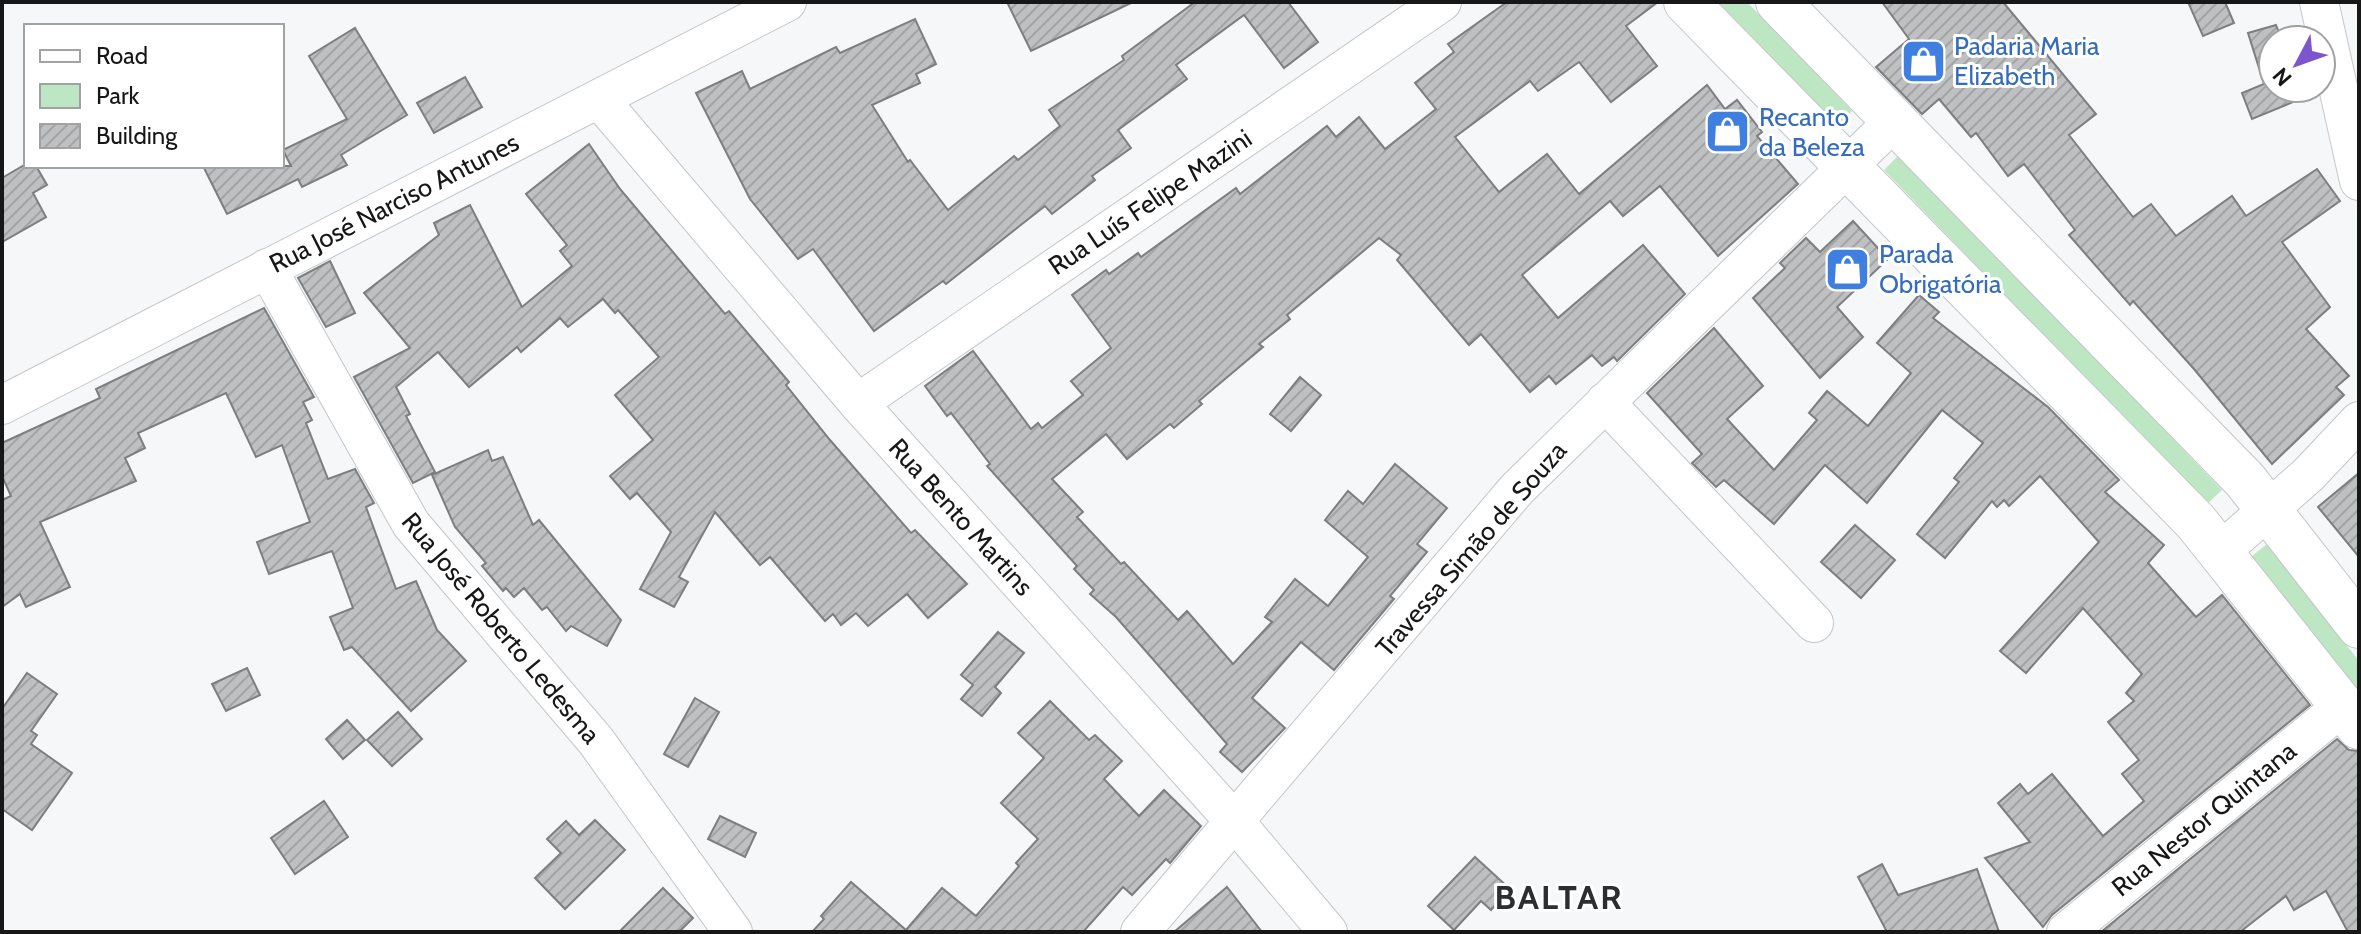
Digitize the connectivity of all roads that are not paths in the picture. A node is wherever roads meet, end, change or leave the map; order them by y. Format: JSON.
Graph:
{"nodes":[{"id":1,"x":787,"y":2,"type":"edge"},
{"id":2,"x":1442,"y":2,"type":"edge"},
{"id":3,"x":1686,"y":2,"type":"edge"},
{"id":4,"x":1778,"y":2,"type":"edge"},
{"id":5,"x":2319,"y":2,"type":"edge"},
{"id":6,"x":599,"y":99,"type":"junction"},
{"id":7,"x":1894,"y":121,"type":"junction"},
{"id":8,"x":1845,"y":167,"type":"junction"},
{"id":9,"x":2359,"y":181,"type":"edge"},
{"id":10,"x":267,"y":268,"type":"junction"},
{"id":11,"x":1605,"y":402,"type":"junction"},
{"id":12,"x":858,"y":403,"type":"junction"},
{"id":13,"x":2,"y":405,"type":"edge"},
{"id":14,"x":2359,"y":421,"type":"edge"},
{"id":15,"x":2269,"y":511,"type":"junction"},
{"id":16,"x":2220,"y":552,"type":"junction"},
{"id":17,"x":1814,"y":623,"type":"dead end"},
{"id":18,"x":2359,"y":626,"type":"edge"},
{"id":19,"x":2351,"y":717,"type":"edge"},
{"id":20,"x":1236,"y":823,"type":"junction"},
{"id":21,"x":733,"y":932,"type":"edge"},
{"id":22,"x":1140,"y":932,"type":"edge"},
{"id":23,"x":1328,"y":932,"type":"edge"},
{"id":24,"x":2066,"y":932,"type":"edge"}],
"edges":[{"from":1,"to":6,"type":"street","name":"Rua José Narciso Antunes"},
{"from":2,"to":12,"type":"street","name":"Rua Luís Felipe Mazini"},
{"from":3,"to":8,"type":"main road"},
{"from":4,"to":7,"type":"main road"},
{"from":5,"to":9,"type":"street"},
{"from":6,"to":10,"type":"street","name":"Rua José Narciso Antunes"},
{"from":6,"to":12,"type":"street","name":"Rua Bento Martins"},
{"from":7,"to":8,"type":"street","name":"Travessa Simão de Souza"},
{"from":7,"to":15,"type":"main road"},
{"from":8,"to":11,"type":"street","name":"Travessa Simão de Souza"},
{"from":8,"to":16,"type":"main road"},
{"from":10,"to":13,"type":"street","name":"Rua José Narciso Antunes"},
{"from":10,"to":21,"type":"street","name":"Rua José Roberto Ledesma"},
{"from":11,"to":17,"type":"street"},
{"from":11,"to":20,"type":"street","name":"Travessa Simão de Souza"},
{"from":12,"to":20,"type":"street","name":"Rua Bento Martins"},
{"from":14,"to":15,"type":"street"},
{"from":15,"to":16,"type":"street"},
{"from":15,"to":18,"type":"main road"},
{"from":16,"to":19,"type":"main road"},
{"from":19,"to":24,"type":"street","name":"Rua Nestor Quintana"},
{"from":20,"to":22,"type":"street","name":"Travessa Simão de Souza"},
{"from":20,"to":23,"type":"street","name":"Rua Bento Martins"}]}
